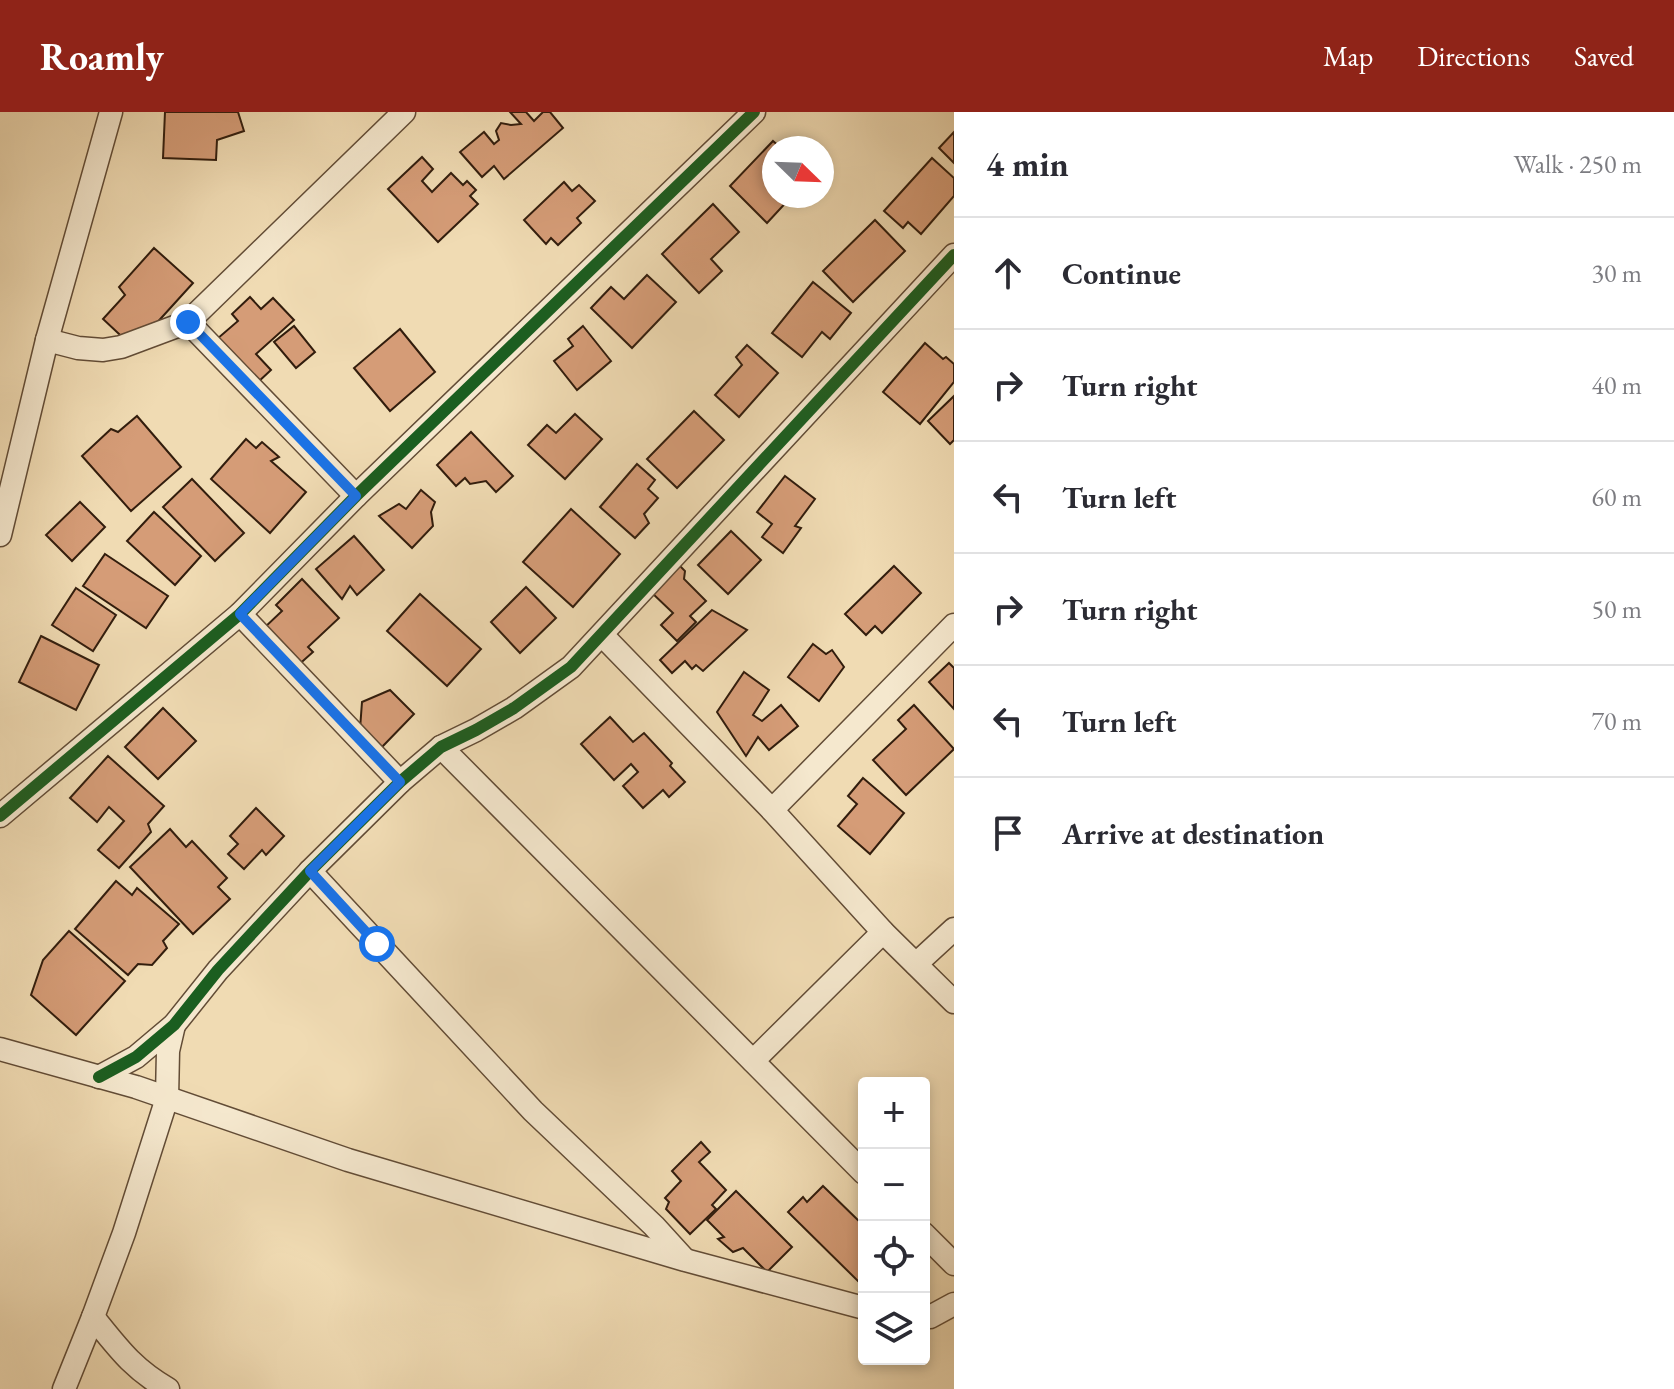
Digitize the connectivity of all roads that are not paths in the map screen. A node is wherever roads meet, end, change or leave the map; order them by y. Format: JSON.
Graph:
{"nodes":[{"id":1,"x":111,"y":112,"type":"edge"},
{"id":2,"x":404,"y":112,"type":"edge"},
{"id":3,"x":754,"y":112,"type":"edge"},
{"id":4,"x":954,"y":255,"type":"edge"},
{"id":5,"x":188,"y":322,"type":"junction"},
{"id":6,"x":47,"y":340,"type":"junction"},
{"id":7,"x":356,"y":496,"type":"junction"},
{"id":8,"x":0,"y":535,"type":"edge"},
{"id":9,"x":240,"y":614,"type":"junction"},
{"id":10,"x":954,"y":625,"type":"edge"},
{"id":11,"x":602,"y":635,"type":"junction"},
{"id":12,"x":441,"y":747,"type":"junction"},
{"id":13,"x":400,"y":782,"type":"junction"},
{"id":14,"x":772,"y":810,"type":"junction"},
{"id":15,"x":0,"y":816,"type":"edge"},
{"id":16,"x":310,"y":871,"type":"junction"},
{"id":17,"x":954,"y":929,"type":"edge"},
{"id":18,"x":883,"y":932,"type":"junction"},
{"id":19,"x":916,"y":964,"type":"junction"},
{"id":20,"x":954,"y":1002,"type":"edge"},
{"id":21,"x":174,"y":1025,"type":"junction"},
{"id":22,"x":0,"y":1049,"type":"edge"},
{"id":23,"x":753,"y":1061,"type":"junction"},
{"id":24,"x":99,"y":1077,"type":"junction"},
{"id":25,"x":167,"y":1098,"type":"junction"},
{"id":26,"x":858,"y":1167,"type":"edge"},
{"id":27,"x":930,"y":1240,"type":"edge"},
{"id":28,"x":685,"y":1260,"type":"junction"},
{"id":29,"x":954,"y":1264,"type":"edge"},
{"id":30,"x":954,"y":1304,"type":"edge"},
{"id":31,"x":858,"y":1306,"type":"edge"},
{"id":32,"x":93,"y":1317,"type":"junction"},
{"id":33,"x":930,"y":1317,"type":"edge"},
{"id":34,"x":64,"y":1389,"type":"edge"},
{"id":35,"x":168,"y":1389,"type":"edge"}],
"edges":[{"from":1,"to":6,"type":"street"},
{"from":2,"to":5,"type":"street"},
{"from":3,"to":7,"type":"street"},
{"from":4,"to":11,"type":"street"},
{"from":5,"to":6,"type":"street"},
{"from":5,"to":7,"type":"street"},
{"from":6,"to":8,"type":"street"},
{"from":7,"to":9,"type":"street"},
{"from":9,"to":13,"type":"street"},
{"from":9,"to":15,"type":"street"},
{"from":10,"to":14,"type":"street"},
{"from":11,"to":12,"type":"street"},
{"from":11,"to":14,"type":"street"},
{"from":12,"to":13,"type":"street"},
{"from":12,"to":23,"type":"street"},
{"from":13,"to":16,"type":"street"},
{"from":14,"to":18,"type":"street"},
{"from":16,"to":21,"type":"street"},
{"from":16,"to":28,"type":"street"},
{"from":17,"to":19,"type":"street"},
{"from":18,"to":19,"type":"street"},
{"from":18,"to":23,"type":"street"},
{"from":19,"to":20,"type":"street"},
{"from":21,"to":24,"type":"street"},
{"from":21,"to":25,"type":"street"},
{"from":22,"to":24,"type":"street"},
{"from":23,"to":26,"type":"street"},
{"from":24,"to":25,"type":"street"},
{"from":25,"to":28,"type":"street"},
{"from":25,"to":32,"type":"street"},
{"from":27,"to":29,"type":"street"},
{"from":28,"to":31,"type":"street"},
{"from":30,"to":33,"type":"street"},
{"from":32,"to":34,"type":"street"},
{"from":32,"to":35,"type":"street"}]}
